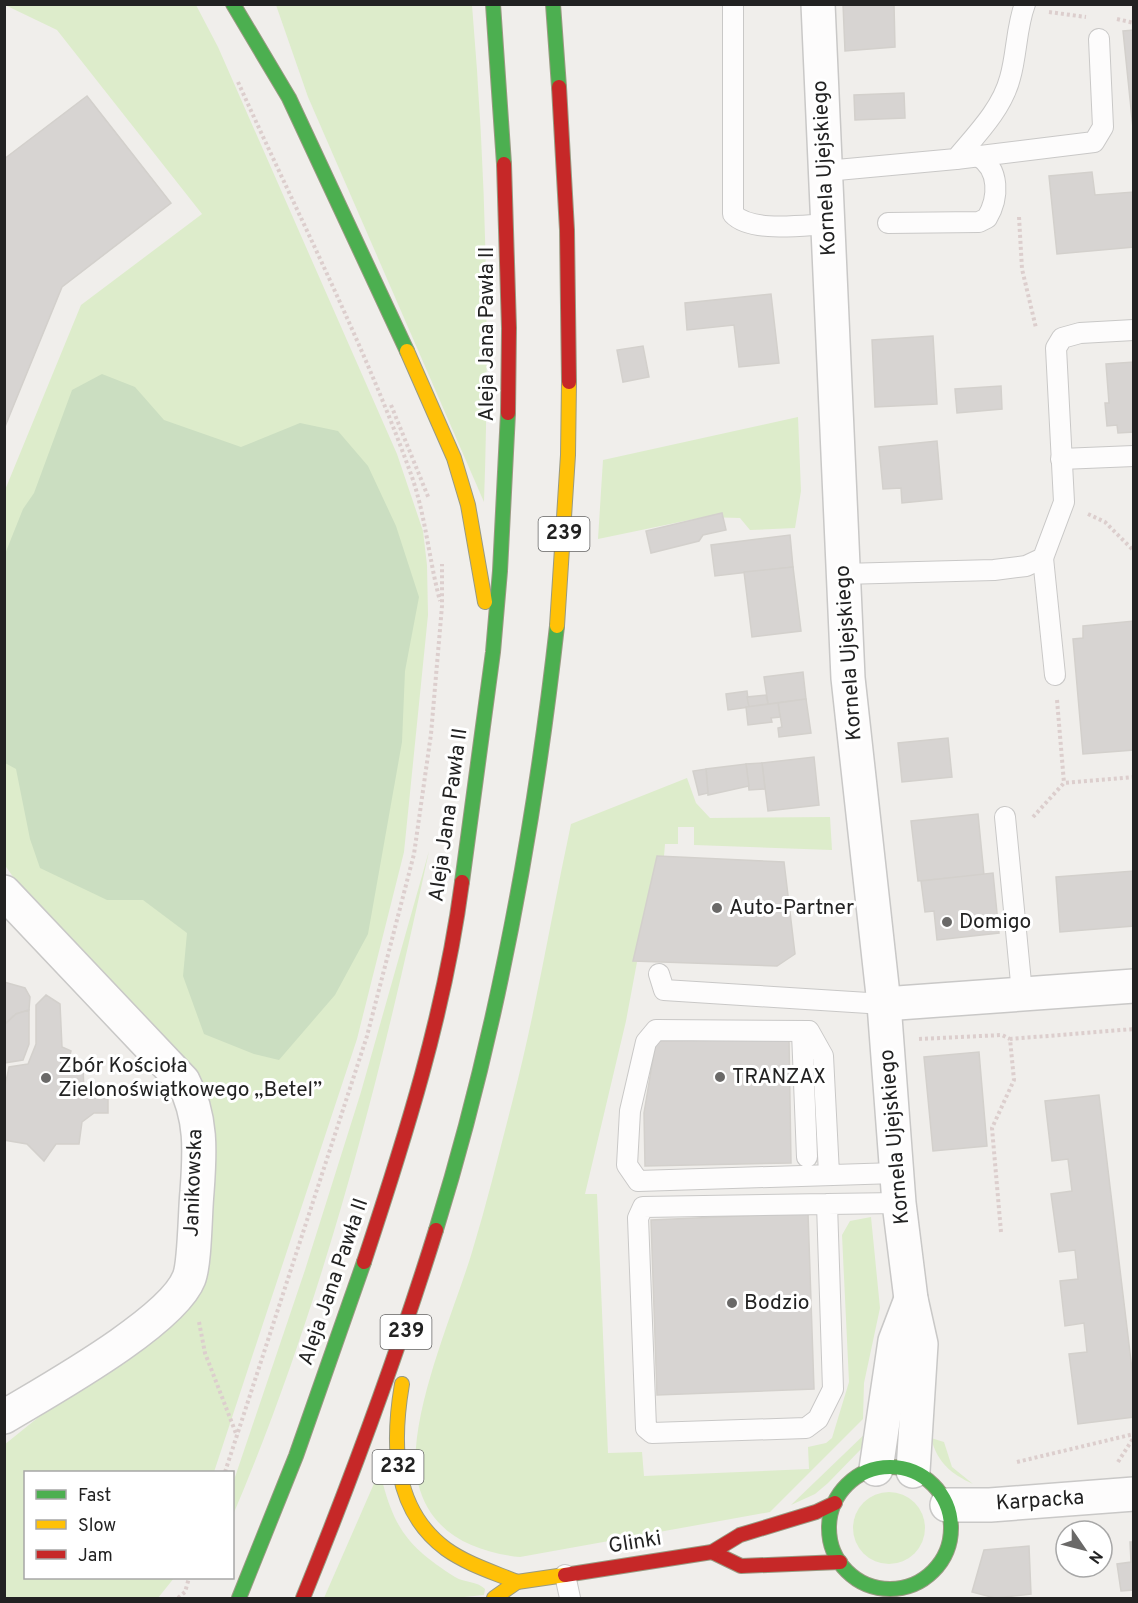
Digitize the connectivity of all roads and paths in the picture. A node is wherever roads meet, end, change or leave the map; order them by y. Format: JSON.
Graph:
{"nodes":[{"id":1,"x":233,"y":4,"type":"edge"},
{"id":2,"x":493,"y":4,"type":"edge"},
{"id":3,"x":553,"y":4,"type":"edge"},
{"id":4,"x":733,"y":4,"type":"edge"},
{"id":5,"x":818,"y":4,"type":"edge"},
{"id":6,"x":1024,"y":7,"type":"edge"},
{"id":7,"x":1110,"y":17,"type":"dead end"},
{"id":8,"x":1089,"y":18,"type":"dead end"},
{"id":9,"x":1134,"y":23,"type":"edge"},
{"id":10,"x":1099,"y":39,"type":"dead end"},
{"id":11,"x":275,"y":45,"type":"dead end"},
{"id":12,"x":233,"y":73,"type":"dead end"},
{"id":13,"x":290,"y":99,"type":"junction"},
{"id":14,"x":978,"y":156,"type":"junction"},
{"id":15,"x":956,"y":159,"type":"junction"},
{"id":16,"x":826,"y":171,"type":"junction"},
{"id":17,"x":1018,"y":211,"type":"dead end"},
{"id":18,"x":828,"y":224,"type":"junction"},
{"id":19,"x":888,"y":224,"type":"dead end"},
{"id":20,"x":1134,"y":330,"type":"edge"},
{"id":21,"x":1055,"y":363,"type":"junction"},
{"id":22,"x":390,"y":401,"type":"dead end"},
{"id":23,"x":1134,"y":456,"type":"edge"},
{"id":24,"x":1061,"y":459,"type":"junction"},
{"id":25,"x":1064,"y":502,"type":"junction"},
{"id":26,"x":432,"y":507,"type":"dead end"},
{"id":27,"x":1134,"y":551,"type":"edge"},
{"id":28,"x":442,"y":558,"type":"dead end"},
{"id":29,"x":1043,"y":558,"type":"junction"},
{"id":30,"x":842,"y":574,"type":"junction"},
{"id":31,"x":442,"y":606,"type":"junction"},
{"id":32,"x":493,"y":654,"type":"junction"},
{"id":33,"x":1055,"y":675,"type":"joint"},
{"id":34,"x":1134,"y":777,"type":"edge"},
{"id":35,"x":1064,"y":783,"type":"junction"},
{"id":36,"x":1005,"y":817,"type":"dead end"},
{"id":37,"x":1027,"y":823,"type":"dead end"},
{"id":38,"x":7,"y":899,"type":"edge"},
{"id":39,"x":659,"y":974,"type":"dead end"},
{"id":40,"x":1134,"y":986,"type":"edge"},
{"id":41,"x":1022,"y":993,"type":"junction"},
{"id":42,"x":884,"y":1004,"type":"junction"},
{"id":43,"x":1134,"y":1029,"type":"edge"},
{"id":44,"x":802,"y":1032,"type":"junction"},
{"id":45,"x":913,"y":1039,"type":"dead end"},
{"id":46,"x":1010,"y":1039,"type":"junction"},
{"id":47,"x":807,"y":1157,"type":"dead end"},
{"id":48,"x":829,"y":1174,"type":"junction"},
{"id":49,"x":898,"y":1188,"type":"junction"},
{"id":50,"x":827,"y":1204,"type":"junction"},
{"id":51,"x":1001,"y":1232,"type":"dead end"},
{"id":52,"x":189,"y":1277,"type":"junction"},
{"id":53,"x":418,"y":1294,"type":"junction"},
{"id":54,"x":911,"y":1299,"type":"junction"},
{"id":55,"x":4,"y":1417,"type":"edge"},
{"id":56,"x":1134,"y":1434,"type":"edge"},
{"id":57,"x":237,"y":1436,"type":"junction"},
{"id":58,"x":1017,"y":1462,"type":"dead end"},
{"id":59,"x":876,"y":1469,"type":"junction"},
{"id":60,"x":226,"y":1471,"type":"edge"},
{"id":61,"x":913,"y":1471,"type":"junction"},
{"id":62,"x":1134,"y":1494,"type":"edge"},
{"id":63,"x":835,"y":1503,"type":"junction"},
{"id":64,"x":947,"y":1504,"type":"junction"},
{"id":65,"x":712,"y":1552,"type":"junction"},
{"id":66,"x":840,"y":1562,"type":"junction"},
{"id":67,"x":565,"y":1575,"type":"junction"},
{"id":68,"x":189,"y":1579,"type":"edge"},
{"id":69,"x":517,"y":1582,"type":"junction"},
{"id":70,"x":916,"y":1583,"type":"junction"},
{"id":71,"x":865,"y":1584,"type":"junction"},
{"id":72,"x":178,"y":1599,"type":"edge"},
{"id":73,"x":239,"y":1599,"type":"edge"},
{"id":74,"x":303,"y":1599,"type":"edge"},
{"id":75,"x":494,"y":1599,"type":"edge"},
{"id":76,"x":570,"y":1599,"type":"edge"},
{"id":77,"x":870,"y":1599,"type":"edge"},
{"id":78,"x":918,"y":1599,"type":"edge"}],
"edges":[{"from":1,"to":13,"type":"main road"},
{"from":2,"to":32,"type":"main road","name":"Aleja Jana Pawła II"},
{"from":3,"to":53,"type":"main road","number":"239"},
{"from":4,"to":18,"type":"lane"},
{"from":5,"to":16,"type":"street","name":"Kornela Ujejskiego"},
{"from":6,"to":8,"type":"path"},
{"from":6,"to":15,"type":"lane"},
{"from":7,"to":9,"type":"path"},
{"from":10,"to":14,"type":"lane"},
{"from":11,"to":13,"type":"main road"},
{"from":12,"to":31,"type":"path"},
{"from":13,"to":32,"type":"main road"},
{"from":14,"to":15,"type":"lane"},
{"from":14,"to":19,"type":"lane"},
{"from":15,"to":16,"type":"lane"},
{"from":16,"to":18,"type":"street","name":"Kornela Ujejskiego"},
{"from":17,"to":21,"type":"path"},
{"from":18,"to":30,"type":"street","name":"Kornela Ujejskiego"},
{"from":20,"to":21,"type":"lane"},
{"from":21,"to":24,"type":"lane"},
{"from":22,"to":26,"type":"path"},
{"from":23,"to":24,"type":"lane"},
{"from":24,"to":25,"type":"lane"},
{"from":25,"to":27,"type":"path"},
{"from":25,"to":29,"type":"lane"},
{"from":28,"to":31,"type":"path"},
{"from":29,"to":30,"type":"lane"},
{"from":29,"to":33,"type":"lane"},
{"from":30,"to":42,"type":"street","name":"Kornela Ujejskiego"},
{"from":31,"to":57,"type":"path"},
{"from":32,"to":73,"type":"main road","name":"Aleja Jana Pawła II"},
{"from":33,"to":35,"type":"path"},
{"from":34,"to":35,"type":"path"},
{"from":35,"to":37,"type":"path"},
{"from":36,"to":41,"type":"lane"},
{"from":38,"to":52,"type":"street","name":"Janikowska"},
{"from":39,"to":42,"type":"lane"},
{"from":40,"to":41,"type":"street"},
{"from":41,"to":42,"type":"street"},
{"from":42,"to":49,"type":"street","name":"Kornela Ujejskiego"},
{"from":43,"to":46,"type":"path"},
{"from":44,"to":47,"type":"lane"},
{"from":44,"to":48,"type":"lane"},
{"from":44,"to":48,"type":"lane"},
{"from":45,"to":46,"type":"path"},
{"from":46,"to":51,"type":"path"},
{"from":48,"to":49,"type":"lane"},
{"from":49,"to":50,"type":"lane"},
{"from":49,"to":54,"type":"street","name":"Kornela Ujejskiego"},
{"from":50,"to":50,"type":"lane"},
{"from":52,"to":55,"type":"street","name":"Janikowska"},
{"from":52,"to":57,"type":"path"},
{"from":53,"to":69,"type":"main road","number":"232"},
{"from":53,"to":74,"type":"main road","number":"239"},
{"from":54,"to":59,"type":"street","name":"Kornela Ujejskiego"},
{"from":54,"to":61,"type":"street","name":"Kornela Ujejskiego"},
{"from":56,"to":58,"type":"path"},
{"from":57,"to":60,"type":"path"},
{"from":59,"to":61,"type":"main road"},
{"from":59,"to":63,"type":"main road"},
{"from":61,"to":64,"type":"main road"},
{"from":62,"to":64,"type":"street","name":"Karpacka"},
{"from":63,"to":65,"type":"main road","name":"Glinki"},
{"from":63,"to":66,"type":"main road"},
{"from":64,"to":70,"type":"main road"},
{"from":65,"to":66,"type":"main road"},
{"from":65,"to":67,"type":"main road","name":"Glinki"},
{"from":66,"to":71,"type":"main road"},
{"from":67,"to":69,"type":"main road","name":"Glinki"},
{"from":67,"to":76,"type":"lane"},
{"from":68,"to":72,"type":"path"},
{"from":69,"to":75,"type":"main road"},
{"from":70,"to":71,"type":"main road"},
{"from":70,"to":78,"type":"main road"},
{"from":71,"to":77,"type":"main road"}]}
